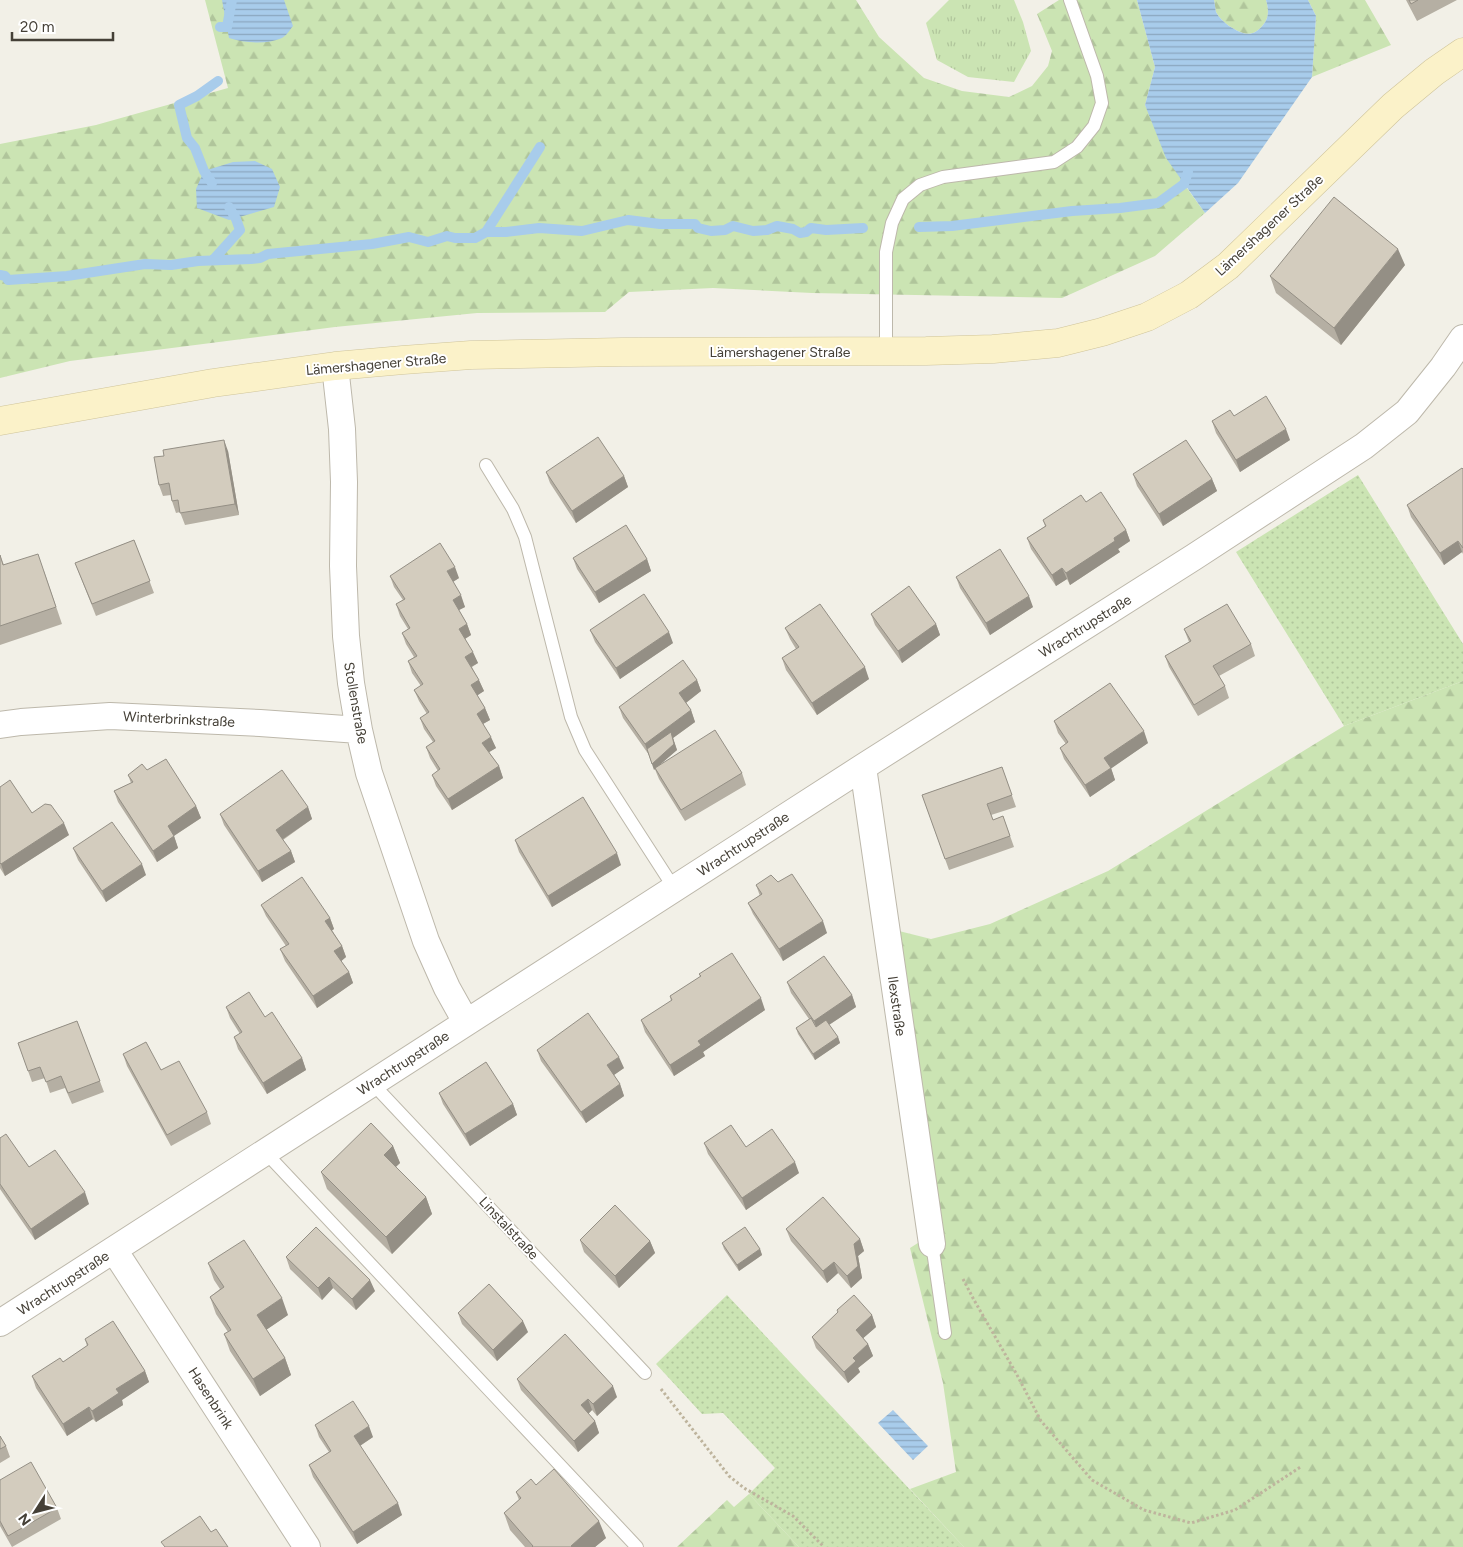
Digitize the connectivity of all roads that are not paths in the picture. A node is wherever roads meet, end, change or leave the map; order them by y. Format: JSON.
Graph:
{"nodes":[{"id":1,"x":1070,"y":0,"type":"edge"},
{"id":2,"x":1463,"y":52,"type":"edge"},
{"id":3,"x":1463,"y":338,"type":"edge"},
{"id":4,"x":886,"y":351,"type":"junction"},
{"id":5,"x":335,"y":366,"type":"junction"},
{"id":6,"x":0,"y":421,"type":"edge"},
{"id":7,"x":486,"y":465,"type":"dead end"},
{"id":8,"x":0,"y":725,"type":"edge"},
{"id":9,"x":359,"y":730,"type":"junction"},
{"id":10,"x":863,"y":767,"type":"junction"},
{"id":11,"x":674,"y":888,"type":"junction"},
{"id":12,"x":466,"y":1022,"type":"junction"},
{"id":13,"x":372,"y":1083,"type":"junction"},
{"id":14,"x":265,"y":1152,"type":"junction"},
{"id":15,"x":932,"y":1244,"type":"joint"},
{"id":16,"x":114,"y":1250,"type":"junction"},
{"id":17,"x":0,"y":1323,"type":"edge"},
{"id":18,"x":946,"y":1333,"type":"dead end"},
{"id":19,"x":645,"y":1373,"type":"road end"},
{"id":20,"x":308,"y":1547,"type":"edge"},
{"id":21,"x":636,"y":1547,"type":"edge"}],
"edges":[{"from":1,"to":4,"type":"lane"},
{"from":2,"to":4,"type":"main road","name":"Lämershagener Straße"},
{"from":3,"to":10,"type":"street","name":"Wrachtrupstraße"},
{"from":4,"to":5,"type":"main road","name":"Lämershagener Straße"},
{"from":5,"to":6,"type":"main road","name":"Lämershagener Straße"},
{"from":5,"to":9,"type":"street","name":"Stollenstraße"},
{"from":7,"to":11,"type":"lane"},
{"from":8,"to":9,"type":"street","name":"Winterbrinkstraße"},
{"from":9,"to":12,"type":"street","name":"Stollenstraße"},
{"from":10,"to":11,"type":"street","name":"Wrachtrupstraße"},
{"from":10,"to":15,"type":"street","name":"Ilexstraße"},
{"from":11,"to":12,"type":"street","name":"Wrachtrupstraße"},
{"from":12,"to":13,"type":"street","name":"Wrachtrupstraße"},
{"from":13,"to":14,"type":"street","name":"Wrachtrupstraße"},
{"from":13,"to":19,"type":"lane","name":"Linstalstraße"},
{"from":14,"to":16,"type":"street","name":"Wrachtrupstraße"},
{"from":14,"to":21,"type":"lane"},
{"from":15,"to":18,"type":"lane"},
{"from":16,"to":17,"type":"street","name":"Wrachtrupstraße"},
{"from":16,"to":20,"type":"street","name":"Hasenbrink"}]}
